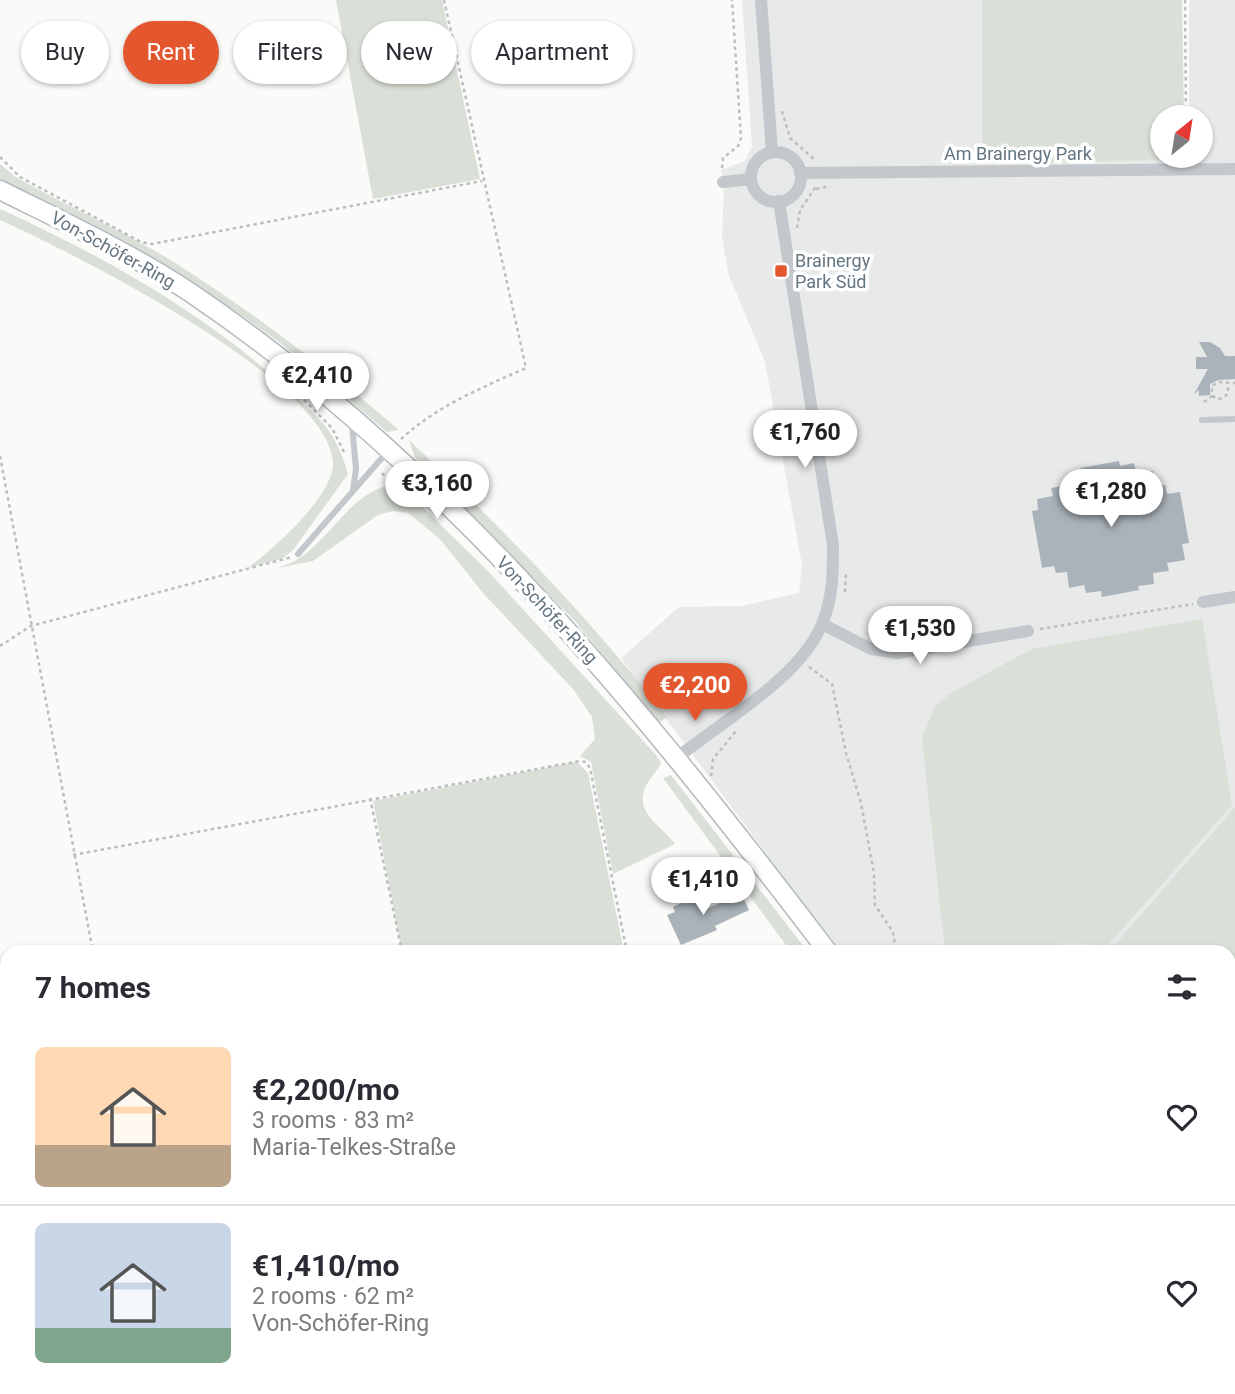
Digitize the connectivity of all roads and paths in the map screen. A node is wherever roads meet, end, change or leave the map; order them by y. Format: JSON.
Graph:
{"nodes":[{"id":1,"x":444,"y":0,"type":"edge"},
{"id":2,"x":732,"y":0,"type":"edge"},
{"id":3,"x":761,"y":0,"type":"edge"},
{"id":4,"x":1185,"y":0,"type":"edge"},
{"id":5,"x":1186,"y":105,"type":"edge"},
{"id":6,"x":772,"y":152,"type":"junction"},
{"id":7,"x":0,"y":157,"type":"edge"},
{"id":8,"x":1235,"y":170,"type":"edge"},
{"id":9,"x":800,"y":173,"type":"junction"},
{"id":10,"x":751,"y":179,"type":"junction"},
{"id":11,"x":482,"y":181,"type":"junction"},
{"id":12,"x":724,"y":182,"type":"joint"},
{"id":13,"x":0,"y":190,"type":"edge"},
{"id":14,"x":779,"y":201,"type":"junction"},
{"id":15,"x":1228,"y":383,"type":"junction"},
{"id":16,"x":1235,"y":383,"type":"edge"},
{"id":17,"x":289,"y":386,"type":"dead end"},
{"id":18,"x":1212,"y":397,"type":"junction"},
{"id":19,"x":1204,"y":402,"type":"dead end"},
{"id":20,"x":351,"y":419,"type":"junction"},
{"id":21,"x":1202,"y":419,"type":"dead end"},
{"id":22,"x":1235,"y":419,"type":"edge"},
{"id":23,"x":390,"y":450,"type":"junction"},
{"id":24,"x":355,"y":454,"type":"junction"},
{"id":25,"x":0,"y":456,"type":"edge"},
{"id":26,"x":376,"y":465,"type":"junction"},
{"id":27,"x":353,"y":492,"type":"junction"},
{"id":28,"x":413,"y":494,"type":"dead end"},
{"id":29,"x":298,"y":554,"type":"joint"},
{"id":30,"x":1235,"y":597,"type":"edge"},
{"id":31,"x":1203,"y":603,"type":"joint"},
{"id":32,"x":822,"y":624,"type":"junction"},
{"id":33,"x":31,"y":626,"type":"junction"},
{"id":34,"x":1028,"y":631,"type":"joint"},
{"id":35,"x":0,"y":646,"type":"edge"},
{"id":36,"x":808,"y":666,"type":"dead end"},
{"id":37,"x":677,"y":758,"type":"junction"},
{"id":38,"x":370,"y":798,"type":"junction"},
{"id":39,"x":73,"y":855,"type":"junction"},
{"id":40,"x":92,"y":945,"type":"edge"},
{"id":41,"x":401,"y":945,"type":"edge"},
{"id":42,"x":625,"y":945,"type":"edge"},
{"id":43,"x":823,"y":945,"type":"edge"},
{"id":44,"x":895,"y":945,"type":"edge"}],
"edges":[{"from":1,"to":11,"type":"path"},
{"from":2,"to":12,"type":"path"},
{"from":3,"to":6,"type":"street"},
{"from":4,"to":5,"type":"path"},
{"from":6,"to":9,"type":"street"},
{"from":6,"to":10,"type":"street"},
{"from":7,"to":11,"type":"path"},
{"from":8,"to":9,"type":"street","name":"Am Brainergy Park"},
{"from":9,"to":14,"type":"street"},
{"from":10,"to":12,"type":"street"},
{"from":10,"to":14,"type":"street"},
{"from":11,"to":23,"type":"path"},
{"from":13,"to":20,"type":"main road","name":"Von-Schöfer-Ring"},
{"from":14,"to":32,"type":"street"},
{"from":15,"to":16,"type":"path"},
{"from":15,"to":18,"type":"path"},
{"from":15,"to":18,"type":"path"},
{"from":17,"to":24,"type":"path"},
{"from":18,"to":19,"type":"path"},
{"from":20,"to":23,"type":"main road","name":"Von-Schöfer-Ring"},
{"from":20,"to":24,"type":"lane"},
{"from":21,"to":22,"type":"lane"},
{"from":23,"to":26,"type":"lane"},
{"from":23,"to":37,"type":"main road","name":"Von-Schöfer-Ring"},
{"from":24,"to":27,"type":"lane"},
{"from":25,"to":33,"type":"path"},
{"from":26,"to":27,"type":"lane"},
{"from":26,"to":28,"type":"path"},
{"from":27,"to":29,"type":"lane"},
{"from":29,"to":33,"type":"path"},
{"from":30,"to":31,"type":"street"},
{"from":31,"to":34,"type":"path"},
{"from":32,"to":34,"type":"street"},
{"from":32,"to":37,"type":"street"},
{"from":33,"to":35,"type":"path"},
{"from":33,"to":39,"type":"path"},
{"from":36,"to":44,"type":"path"},
{"from":37,"to":43,"type":"main road","name":"Von-Schöfer-Ring"},
{"from":38,"to":39,"type":"path"},
{"from":38,"to":41,"type":"path"},
{"from":38,"to":42,"type":"path"},
{"from":39,"to":40,"type":"path"}]}
